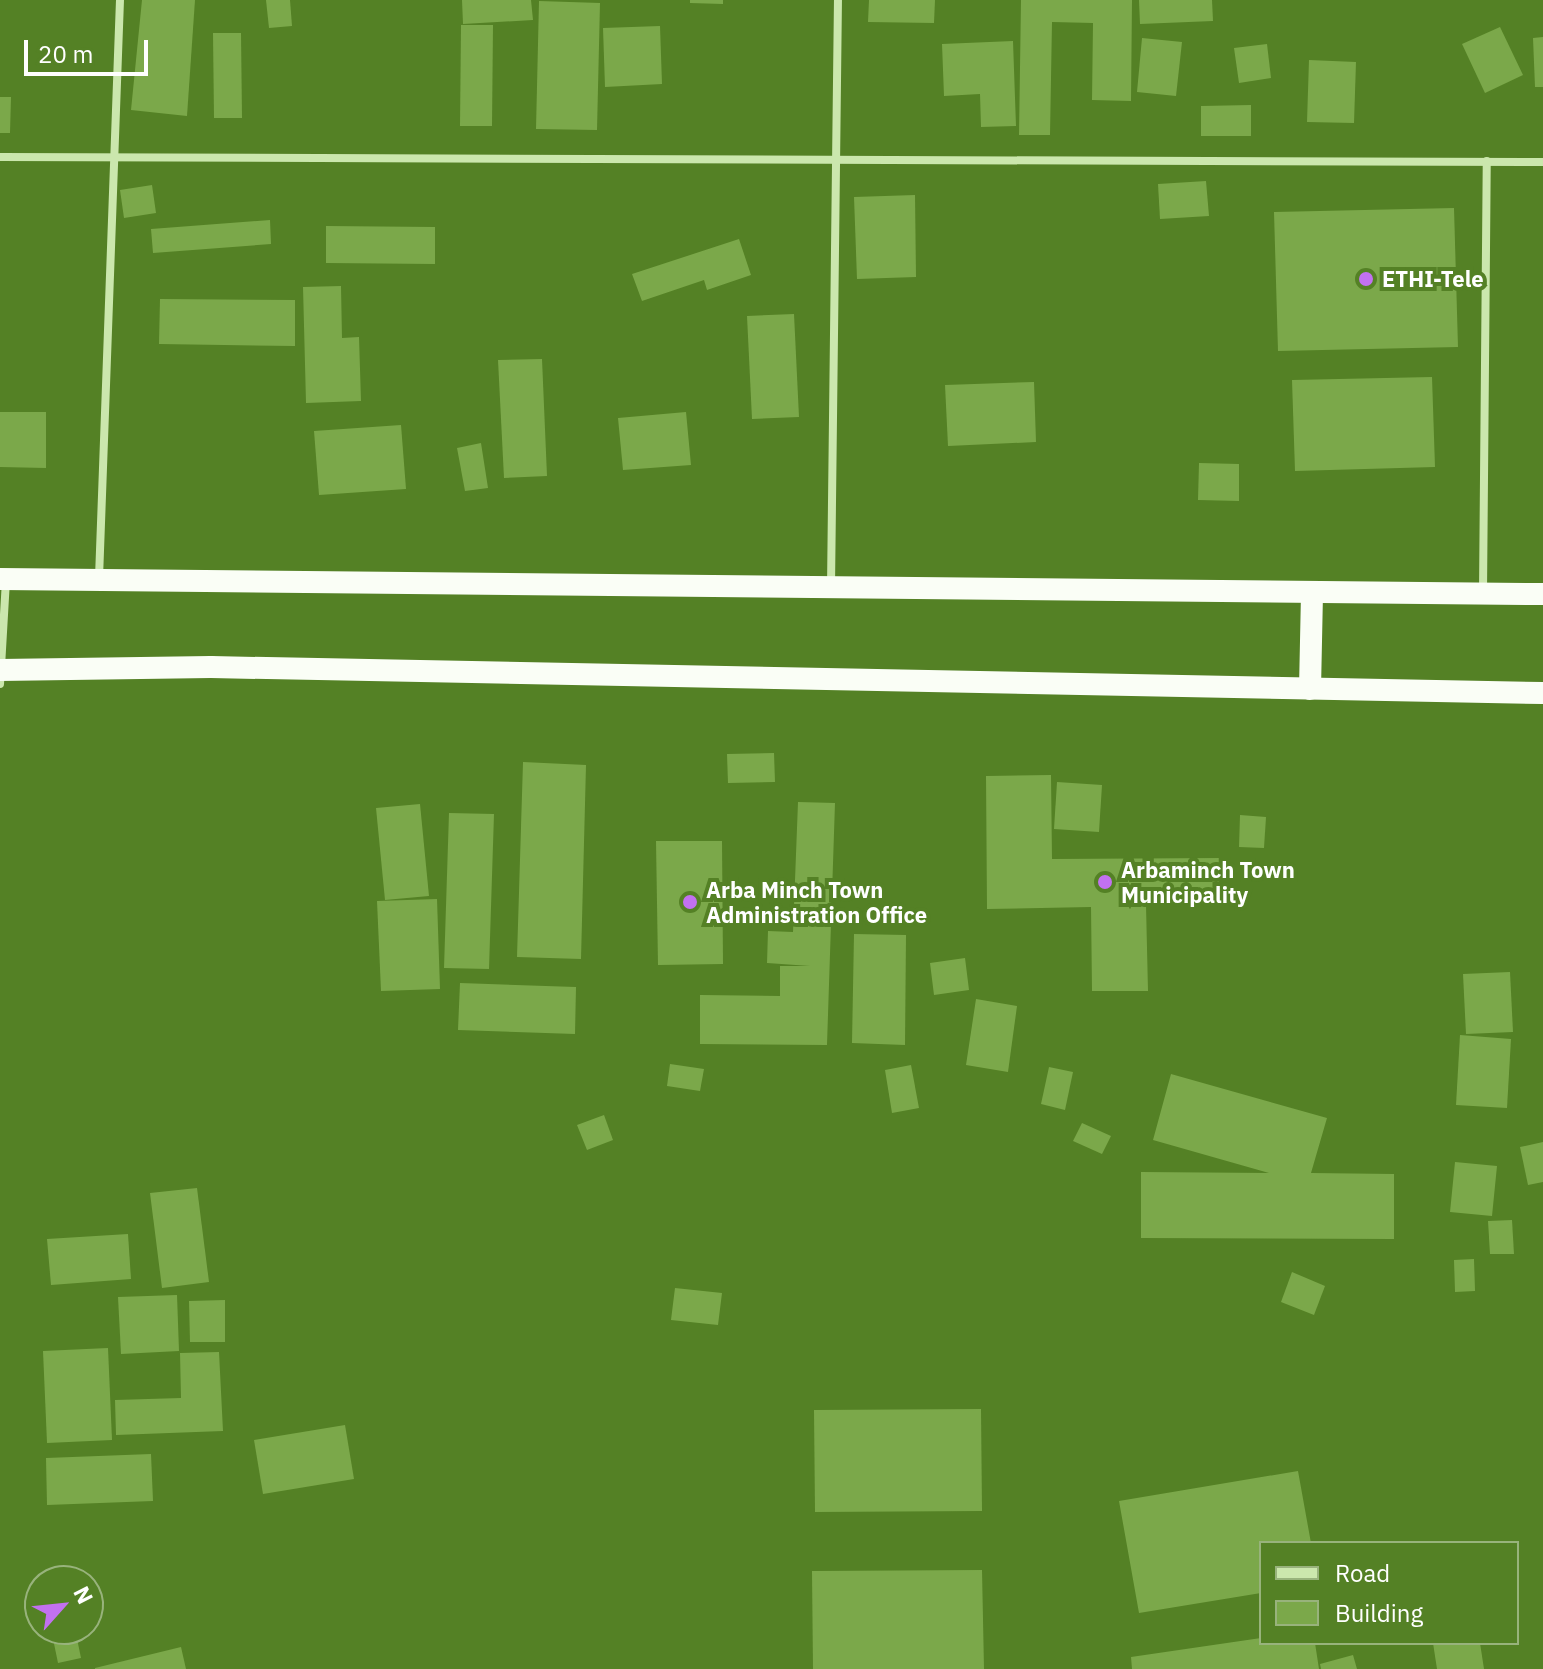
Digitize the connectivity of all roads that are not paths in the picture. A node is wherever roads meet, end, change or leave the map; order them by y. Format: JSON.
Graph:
{"nodes":[{"id":1,"x":120,"y":0,"type":"edge"},
{"id":2,"x":838,"y":0,"type":"edge"},
{"id":3,"x":0,"y":157,"type":"edge"},
{"id":4,"x":833,"y":157,"type":"junction"},
{"id":5,"x":111,"y":158,"type":"junction"},
{"id":6,"x":1487,"y":161,"type":"junction"},
{"id":7,"x":1543,"y":162,"type":"edge"},
{"id":8,"x":99,"y":578,"type":"junction"},
{"id":9,"x":3,"y":579,"type":"edge"},
{"id":10,"x":831,"y":589,"type":"junction"},
{"id":11,"x":1312,"y":593,"type":"junction"},
{"id":12,"x":1483,"y":594,"type":"junction"},
{"id":13,"x":1543,"y":594,"type":"edge"},
{"id":14,"x":1,"y":675,"type":"edge"},
{"id":15,"x":1310,"y":689,"type":"junction"},
{"id":16,"x":1543,"y":693,"type":"edge"}],
"edges":[{"from":1,"to":5,"type":"street"},
{"from":2,"to":4,"type":"street"},
{"from":3,"to":5,"type":"street"},
{"from":4,"to":5,"type":"street"},
{"from":4,"to":6,"type":"street"},
{"from":4,"to":10,"type":"street"},
{"from":5,"to":8,"type":"street"},
{"from":6,"to":7,"type":"street"},
{"from":6,"to":12,"type":"street"},
{"from":8,"to":9,"type":"highway"},
{"from":8,"to":10,"type":"highway"},
{"from":9,"to":14,"type":"street"},
{"from":10,"to":11,"type":"highway"},
{"from":11,"to":12,"type":"highway"},
{"from":11,"to":15,"type":"highway"},
{"from":12,"to":13,"type":"highway"},
{"from":14,"to":15,"type":"highway"},
{"from":15,"to":16,"type":"highway"}]}
